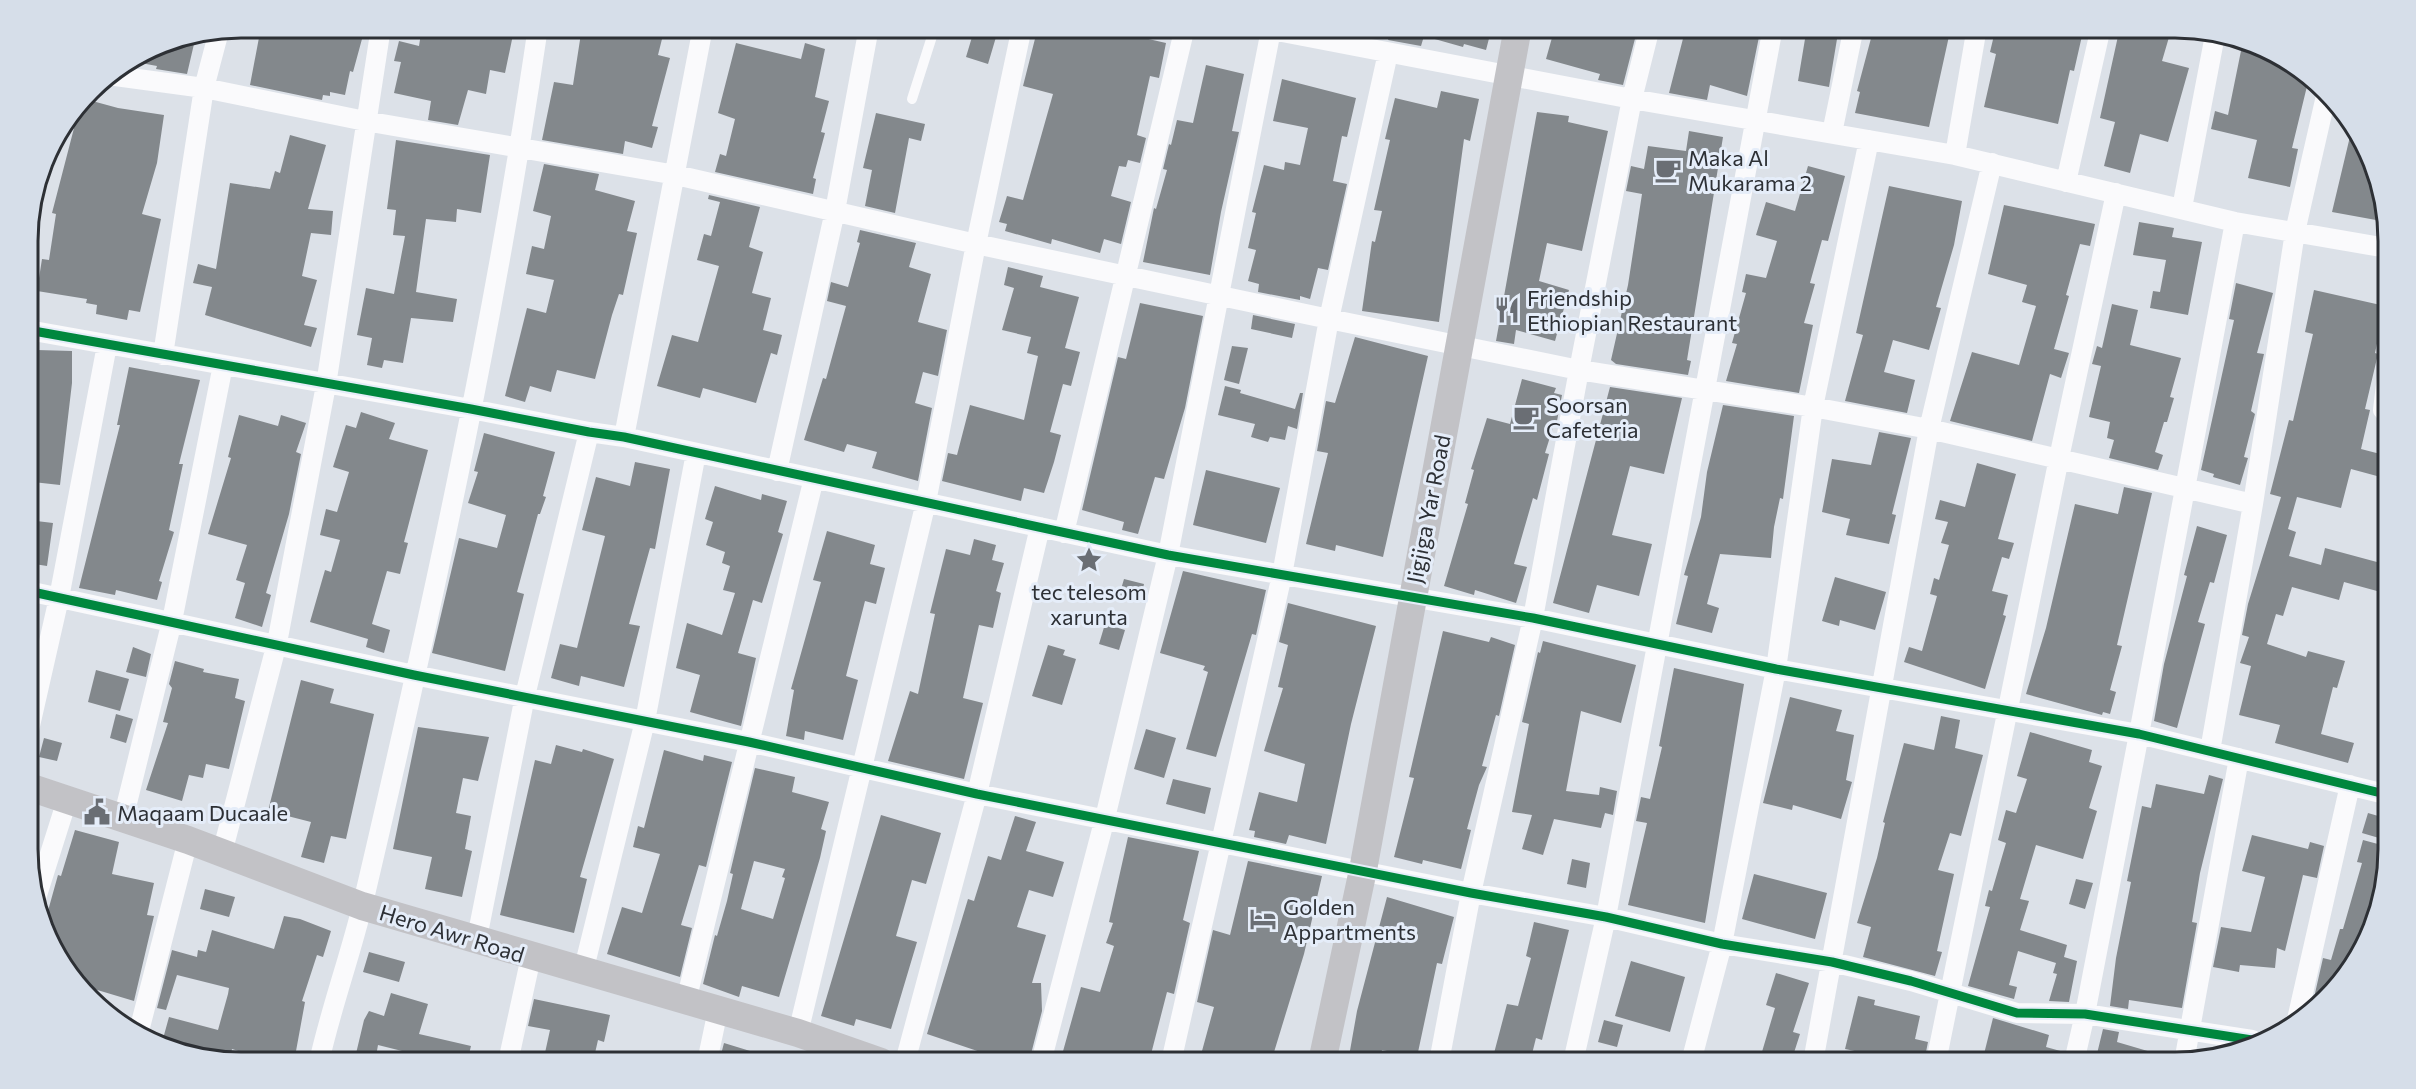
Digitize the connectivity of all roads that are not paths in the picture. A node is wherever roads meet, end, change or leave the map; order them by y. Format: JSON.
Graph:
{"nodes":[{"id":1,"x":379,"y":38,"type":"edge"},
{"id":2,"x":536,"y":38,"type":"edge"},
{"id":3,"x":701,"y":38,"type":"edge"},
{"id":4,"x":867,"y":38,"type":"edge"},
{"id":5,"x":931,"y":38,"type":"edge"},
{"id":6,"x":1020,"y":38,"type":"edge"},
{"id":7,"x":1182,"y":38,"type":"edge"},
{"id":8,"x":1262,"y":38,"type":"edge"},
{"id":9,"x":1347,"y":38,"type":"edge"},
{"id":10,"x":1516,"y":38,"type":"edge"},
{"id":11,"x":1647,"y":38,"type":"edge"},
{"id":12,"x":1771,"y":38,"type":"edge"},
{"id":13,"x":1852,"y":38,"type":"edge"},
{"id":14,"x":1975,"y":38,"type":"edge"},
{"id":15,"x":2098,"y":38,"type":"edge"},
{"id":16,"x":217,"y":39,"type":"edge"},
{"id":17,"x":2214,"y":41,"type":"edge"},
{"id":18,"x":1388,"y":53,"type":"junction"},
{"id":19,"x":1510,"y":75,"type":"junction"},
{"id":20,"x":121,"y":77,"type":"edge"},
{"id":21,"x":204,"y":88,"type":"junction"},
{"id":22,"x":912,"y":99,"type":"dead end"},
{"id":23,"x":1632,"y":99,"type":"junction"},
{"id":24,"x":2324,"y":103,"type":"edge"},
{"id":25,"x":1757,"y":119,"type":"junction"},
{"id":26,"x":365,"y":121,"type":"junction"},
{"id":27,"x":1832,"y":133,"type":"junction"},
{"id":28,"x":1869,"y":140,"type":"junction"},
{"id":29,"x":520,"y":148,"type":"junction"},
{"id":30,"x":1955,"y":155,"type":"junction"},
{"id":31,"x":1992,"y":163,"type":"junction"},
{"id":32,"x":676,"y":175,"type":"junction"},
{"id":33,"x":2066,"y":182,"type":"junction"},
{"id":34,"x":2116,"y":193,"type":"junction"},
{"id":35,"x":2182,"y":208,"type":"junction"},
{"id":36,"x":835,"y":211,"type":"junction"},
{"id":37,"x":2235,"y":222,"type":"junction"},
{"id":38,"x":2295,"y":232,"type":"junction"},
{"id":39,"x":976,"y":244,"type":"junction"},
{"id":40,"x":2378,"y":247,"type":"edge"},
{"id":41,"x":1125,"y":276,"type":"junction"},
{"id":42,"x":1221,"y":296,"type":"junction"},
{"id":43,"x":1329,"y":319,"type":"junction"},
{"id":44,"x":38,"y":332,"type":"edge"},
{"id":45,"x":1460,"y":344,"type":"junction"},
{"id":46,"x":107,"y":345,"type":"junction"},
{"id":47,"x":163,"y":355,"type":"junction"},
{"id":48,"x":223,"y":365,"type":"junction"},
{"id":49,"x":1579,"y":370,"type":"junction"},
{"id":50,"x":326,"y":385,"type":"junction"},
{"id":51,"x":1705,"y":391,"type":"junction"},
{"id":52,"x":1813,"y":407,"type":"junction"},
{"id":53,"x":471,"y":409,"type":"junction"},
{"id":54,"x":1929,"y":429,"type":"junction"},
{"id":55,"x":589,"y":432,"type":"junction"},
{"id":56,"x":624,"y":436,"type":"junction"},
{"id":57,"x":696,"y":453,"type":"junction"},
{"id":58,"x":2059,"y":458,"type":"junction"},
{"id":59,"x":777,"y":471,"type":"junction"},
{"id":60,"x":814,"y":478,"type":"junction"},
{"id":61,"x":2186,"y":487,"type":"junction"},
{"id":62,"x":926,"y":502,"type":"junction"},
{"id":63,"x":2253,"y":504,"type":"junction"},
{"id":64,"x":1040,"y":527,"type":"junction"},
{"id":65,"x":1064,"y":532,"type":"junction"},
{"id":66,"x":1168,"y":555,"type":"junction"},
{"id":67,"x":1282,"y":575,"type":"junction"},
{"id":68,"x":38,"y":593,"type":"edge"},
{"id":69,"x":59,"y":598,"type":"junction"},
{"id":70,"x":1411,"y":598,"type":"junction"},
{"id":71,"x":1533,"y":618,"type":"junction"},
{"id":72,"x":172,"y":621,"type":"junction"},
{"id":73,"x":278,"y":643,"type":"junction"},
{"id":74,"x":1656,"y":643,"type":"junction"},
{"id":75,"x":1776,"y":669,"type":"junction"},
{"id":76,"x":414,"y":675,"type":"junction"},
{"id":77,"x":38,"y":687,"type":"edge"},
{"id":78,"x":1881,"y":688,"type":"junction"},
{"id":79,"x":525,"y":696,"type":"junction"},
{"id":80,"x":2009,"y":709,"type":"junction"},
{"id":81,"x":645,"y":721,"type":"junction"},
{"id":82,"x":2139,"y":734,"type":"junction"},
{"id":83,"x":749,"y":742,"type":"junction"},
{"id":84,"x":2210,"y":751,"type":"junction"},
{"id":85,"x":2239,"y":758,"type":"junction"},
{"id":86,"x":863,"y":768,"type":"junction"},
{"id":87,"x":2350,"y":785,"type":"junction"},
{"id":88,"x":38,"y":790,"type":"edge"},
{"id":89,"x":2378,"y":792,"type":"edge"},
{"id":90,"x":977,"y":794,"type":"junction"},
{"id":91,"x":67,"y":800,"type":"junction"},
{"id":92,"x":1105,"y":818,"type":"junction"},
{"id":93,"x":123,"y":819,"type":"junction"},
{"id":94,"x":188,"y":840,"type":"junction"},
{"id":95,"x":1223,"y":842,"type":"junction"},
{"id":96,"x":222,"y":853,"type":"junction"},
{"id":97,"x":1363,"y":870,"type":"junction"},
{"id":98,"x":40,"y":882,"type":"edge"},
{"id":99,"x":1471,"y":894,"type":"junction"},
{"id":100,"x":362,"y":906,"type":"junction"},
{"id":101,"x":1606,"y":916,"type":"junction"},
{"id":102,"x":477,"y":938,"type":"junction"},
{"id":103,"x":1722,"y":944,"type":"junction"},
{"id":104,"x":531,"y":957,"type":"junction"},
{"id":105,"x":1832,"y":962,"type":"junction"},
{"id":106,"x":583,"y":972,"type":"junction"},
{"id":107,"x":1949,"y":992,"type":"junction"},
{"id":108,"x":687,"y":1001,"type":"junction"},
{"id":109,"x":718,"y":1010,"type":"junction"},
{"id":110,"x":2299,"y":1010,"type":"edge"},
{"id":111,"x":2085,"y":1014,"type":"junction"},
{"id":112,"x":141,"y":1025,"type":"edge"},
{"id":113,"x":2191,"y":1030,"type":"junction"},
{"id":114,"x":798,"y":1033,"type":"junction"},
{"id":115,"x":2245,"y":1039,"type":"edge"},
{"id":116,"x":1324,"y":1051,"type":"edge"},
{"id":117,"x":1441,"y":1051,"type":"edge"},
{"id":118,"x":1575,"y":1051,"type":"edge"},
{"id":119,"x":1694,"y":1051,"type":"edge"},
{"id":120,"x":1815,"y":1051,"type":"edge"},
{"id":121,"x":1938,"y":1051,"type":"edge"},
{"id":122,"x":2077,"y":1051,"type":"edge"},
{"id":123,"x":2186,"y":1051,"type":"edge"},
{"id":124,"x":322,"y":1052,"type":"edge"},
{"id":125,"x":510,"y":1052,"type":"edge"},
{"id":126,"x":709,"y":1052,"type":"edge"},
{"id":127,"x":851,"y":1052,"type":"edge"},
{"id":128,"x":908,"y":1052,"type":"edge"},
{"id":129,"x":1044,"y":1052,"type":"edge"},
{"id":130,"x":1173,"y":1052,"type":"edge"}],
"edges":[{"from":1,"to":26,"type":"street"},
{"from":2,"to":29,"type":"street"},
{"from":3,"to":32,"type":"street"},
{"from":4,"to":36,"type":"street"},
{"from":5,"to":22,"type":"lane"},
{"from":6,"to":39,"type":"street"},
{"from":7,"to":41,"type":"street"},
{"from":8,"to":42,"type":"street"},
{"from":9,"to":18,"type":"street"},
{"from":10,"to":19,"type":"street","name":"Jigjiga Yar Road"},
{"from":11,"to":23,"type":"street"},
{"from":12,"to":25,"type":"street"},
{"from":13,"to":27,"type":"street"},
{"from":14,"to":30,"type":"street"},
{"from":15,"to":33,"type":"street"},
{"from":16,"to":21,"type":"street"},
{"from":17,"to":35,"type":"street"},
{"from":18,"to":19,"type":"street"},
{"from":18,"to":43,"type":"street"},
{"from":19,"to":23,"type":"street"},
{"from":19,"to":45,"type":"street","name":"Jigjiga Yar Road"},
{"from":20,"to":21,"type":"street"},
{"from":21,"to":26,"type":"street"},
{"from":21,"to":47,"type":"street"},
{"from":23,"to":25,"type":"street"},
{"from":23,"to":49,"type":"street"},
{"from":24,"to":38,"type":"street"},
{"from":25,"to":27,"type":"street"},
{"from":25,"to":51,"type":"street"},
{"from":26,"to":29,"type":"street"},
{"from":26,"to":50,"type":"street"},
{"from":27,"to":28,"type":"street"},
{"from":28,"to":30,"type":"street"},
{"from":28,"to":52,"type":"street"},
{"from":29,"to":32,"type":"street"},
{"from":29,"to":53,"type":"street"},
{"from":30,"to":31,"type":"street"},
{"from":31,"to":33,"type":"street"},
{"from":31,"to":54,"type":"street"},
{"from":32,"to":36,"type":"street"},
{"from":32,"to":56,"type":"street"},
{"from":33,"to":34,"type":"street"},
{"from":34,"to":35,"type":"street"},
{"from":34,"to":58,"type":"street"},
{"from":35,"to":37,"type":"street"},
{"from":36,"to":39,"type":"street"},
{"from":36,"to":59,"type":"street"},
{"from":37,"to":38,"type":"street"},
{"from":37,"to":61,"type":"street"},
{"from":38,"to":40,"type":"street"},
{"from":38,"to":63,"type":"street"},
{"from":39,"to":41,"type":"street"},
{"from":39,"to":62,"type":"street"},
{"from":41,"to":42,"type":"street"},
{"from":41,"to":65,"type":"street"},
{"from":42,"to":43,"type":"street"},
{"from":42,"to":66,"type":"street"},
{"from":43,"to":45,"type":"street"},
{"from":43,"to":67,"type":"street"},
{"from":44,"to":46,"type":"street"},
{"from":45,"to":49,"type":"street"},
{"from":45,"to":70,"type":"street","name":"Jigjiga Yar Road"},
{"from":46,"to":47,"type":"street"},
{"from":46,"to":69,"type":"street"},
{"from":47,"to":48,"type":"street"},
{"from":48,"to":50,"type":"street"},
{"from":48,"to":72,"type":"street"},
{"from":49,"to":51,"type":"street"},
{"from":49,"to":71,"type":"street"},
{"from":50,"to":53,"type":"street"},
{"from":50,"to":73,"type":"street"},
{"from":51,"to":52,"type":"street"},
{"from":51,"to":74,"type":"street"},
{"from":52,"to":54,"type":"street"},
{"from":52,"to":75,"type":"street"},
{"from":53,"to":55,"type":"street"},
{"from":53,"to":76,"type":"street"},
{"from":54,"to":58,"type":"street"},
{"from":54,"to":78,"type":"street"},
{"from":55,"to":56,"type":"street"},
{"from":55,"to":79,"type":"street"},
{"from":56,"to":57,"type":"street"},
{"from":57,"to":59,"type":"street"},
{"from":57,"to":81,"type":"street"},
{"from":58,"to":61,"type":"street"},
{"from":58,"to":80,"type":"street"},
{"from":59,"to":60,"type":"street"},
{"from":60,"to":62,"type":"street"},
{"from":60,"to":83,"type":"street"},
{"from":61,"to":63,"type":"street"},
{"from":61,"to":82,"type":"street"},
{"from":62,"to":64,"type":"street"},
{"from":62,"to":86,"type":"street"},
{"from":63,"to":84,"type":"street"},
{"from":64,"to":65,"type":"street"},
{"from":64,"to":90,"type":"street"},
{"from":65,"to":66,"type":"street"},
{"from":66,"to":67,"type":"street"},
{"from":66,"to":92,"type":"street"},
{"from":67,"to":70,"type":"street"},
{"from":67,"to":95,"type":"street"},
{"from":68,"to":69,"type":"street"},
{"from":69,"to":72,"type":"street"},
{"from":69,"to":77,"type":"street"},
{"from":70,"to":71,"type":"street"},
{"from":70,"to":97,"type":"street","name":"Jigjiga Yar Road"},
{"from":71,"to":74,"type":"street"},
{"from":71,"to":99,"type":"street"},
{"from":72,"to":73,"type":"street"},
{"from":72,"to":93,"type":"street"},
{"from":73,"to":76,"type":"street"},
{"from":73,"to":96,"type":"street"},
{"from":74,"to":75,"type":"street"},
{"from":74,"to":101,"type":"street"},
{"from":75,"to":78,"type":"street"},
{"from":75,"to":103,"type":"street"},
{"from":76,"to":79,"type":"street"},
{"from":76,"to":100,"type":"street"},
{"from":78,"to":80,"type":"street"},
{"from":78,"to":105,"type":"street"},
{"from":79,"to":81,"type":"street"},
{"from":79,"to":102,"type":"street"},
{"from":80,"to":82,"type":"street"},
{"from":80,"to":107,"type":"street"},
{"from":81,"to":83,"type":"street"},
{"from":81,"to":106,"type":"street"},
{"from":82,"to":84,"type":"street"},
{"from":82,"to":111,"type":"street"},
{"from":83,"to":86,"type":"street"},
{"from":83,"to":108,"type":"street"},
{"from":84,"to":85,"type":"street"},
{"from":85,"to":87,"type":"street"},
{"from":85,"to":113,"type":"street"},
{"from":86,"to":90,"type":"street"},
{"from":86,"to":114,"type":"street"},
{"from":87,"to":89,"type":"street"},
{"from":87,"to":110,"type":"street"},
{"from":88,"to":91,"type":"street","name":"Hero Awr Road"},
{"from":90,"to":92,"type":"street"},
{"from":90,"to":128,"type":"street"},
{"from":91,"to":93,"type":"street","name":"Hero Awr Road"},
{"from":91,"to":98,"type":"street"},
{"from":92,"to":95,"type":"street"},
{"from":92,"to":129,"type":"street"},
{"from":93,"to":94,"type":"street","name":"Hero Awr Road"},
{"from":94,"to":96,"type":"street","name":"Hero Awr Road"},
{"from":94,"to":112,"type":"street"},
{"from":95,"to":97,"type":"street"},
{"from":95,"to":130,"type":"street"},
{"from":96,"to":100,"type":"street","name":"Hero Awr Road"},
{"from":97,"to":99,"type":"street"},
{"from":97,"to":116,"type":"street","name":"Jigjiga Yar Road"},
{"from":99,"to":101,"type":"street"},
{"from":99,"to":117,"type":"street"},
{"from":100,"to":102,"type":"street","name":"Hero Awr Road"},
{"from":100,"to":124,"type":"street"},
{"from":101,"to":103,"type":"street"},
{"from":101,"to":118,"type":"street"},
{"from":102,"to":104,"type":"street","name":"Hero Awr Road"},
{"from":103,"to":105,"type":"street"},
{"from":103,"to":119,"type":"street"},
{"from":104,"to":106,"type":"street","name":"Hero Awr Road"},
{"from":104,"to":125,"type":"street"},
{"from":105,"to":107,"type":"street"},
{"from":105,"to":120,"type":"street"},
{"from":106,"to":108,"type":"street","name":"Hero Awr Road"},
{"from":107,"to":111,"type":"street"},
{"from":107,"to":121,"type":"street"},
{"from":108,"to":109,"type":"street","name":"Hero Awr Road"},
{"from":109,"to":114,"type":"street","name":"Hero Awr Road"},
{"from":109,"to":126,"type":"street"},
{"from":111,"to":113,"type":"street"},
{"from":111,"to":122,"type":"street"},
{"from":113,"to":115,"type":"street"},
{"from":113,"to":123,"type":"street"},
{"from":114,"to":127,"type":"street","name":"Hero Awr Road"}]}
